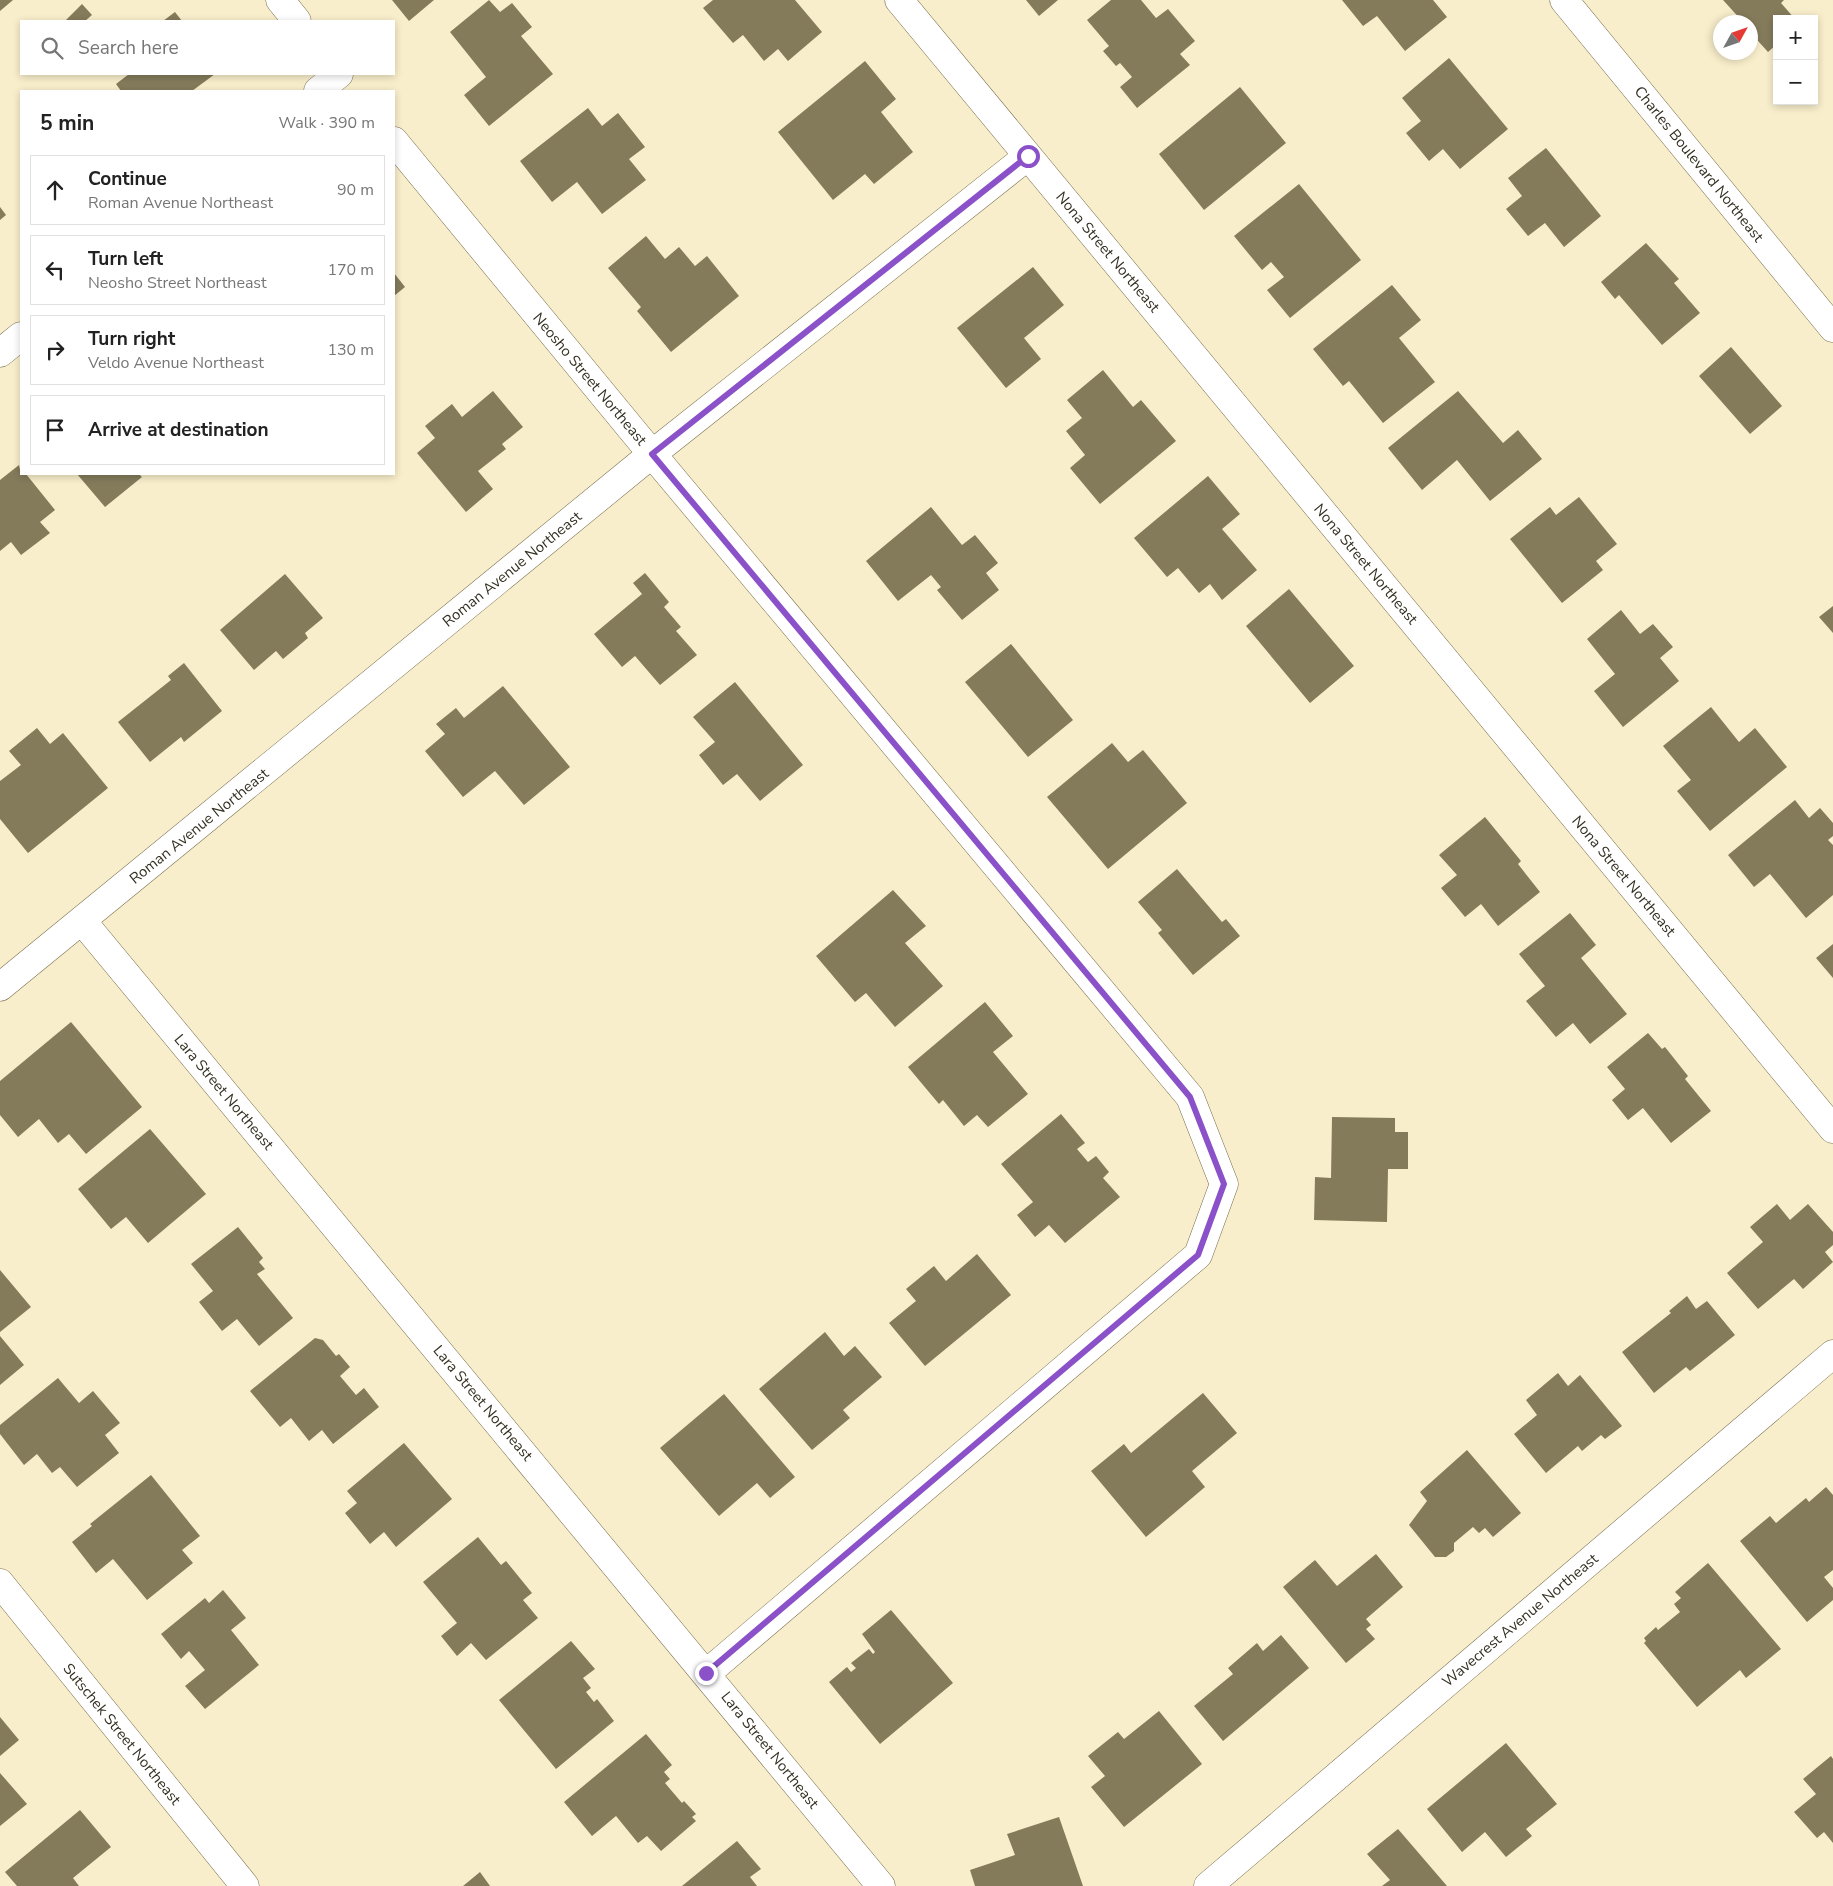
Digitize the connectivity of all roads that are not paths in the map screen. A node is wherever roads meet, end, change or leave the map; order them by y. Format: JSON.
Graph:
{"nodes":[{"id":1,"x":280,"y":0,"type":"edge"},
{"id":2,"x":899,"y":0,"type":"edge"},
{"id":3,"x":1564,"y":0,"type":"edge"},
{"id":4,"x":295,"y":20,"type":"edge"},
{"id":5,"x":338,"y":75,"type":"edge"},
{"id":6,"x":340,"y":75,"type":"edge"},
{"id":7,"x":319,"y":90,"type":"edge"},
{"id":8,"x":352,"y":90,"type":"edge"},
{"id":9,"x":395,"y":142,"type":"edge"},
{"id":10,"x":1028,"y":156,"type":"junction"},
{"id":11,"x":1833,"y":328,"type":"edge"},
{"id":12,"x":20,"y":337,"type":"edge"},
{"id":13,"x":0,"y":353,"type":"edge"},
{"id":14,"x":652,"y":454,"type":"junction"},
{"id":15,"x":83,"y":922,"type":"junction"},
{"id":16,"x":0,"y":988,"type":"edge"},
{"id":17,"x":1833,"y":1129,"type":"edge"},
{"id":18,"x":1833,"y":1354,"type":"edge"},
{"id":19,"x":0,"y":1582,"type":"edge"},
{"id":20,"x":706,"y":1673,"type":"junction"},
{"id":21,"x":245,"y":1886,"type":"edge"},
{"id":22,"x":881,"y":1886,"type":"edge"},
{"id":23,"x":1208,"y":1886,"type":"edge"}],
"edges":[{"from":1,"to":4,"type":"street"},
{"from":2,"to":10,"type":"street","name":"Nona Street Northeast"},
{"from":3,"to":11,"type":"street","name":"Charles Boulevard Northeast"},
{"from":5,"to":7,"type":"street"},
{"from":6,"to":8,"type":"street"},
{"from":9,"to":14,"type":"street","name":"Neosho Street Northeast"},
{"from":10,"to":14,"type":"street","name":"Roman Avenue Northeast"},
{"from":10,"to":17,"type":"street","name":"Nona Street Northeast"},
{"from":12,"to":13,"type":"street"},
{"from":14,"to":15,"type":"street","name":"Roman Avenue Northeast"},
{"from":14,"to":20,"type":"street","name":"Neosho Street Northeast"},
{"from":15,"to":16,"type":"street","name":"Roman Avenue Northeast"},
{"from":15,"to":20,"type":"street","name":"Lara Street Northeast"},
{"from":18,"to":23,"type":"street","name":"Wavecrest Avenue Northeast"},
{"from":19,"to":21,"type":"street","name":"Sutschek Street Northeast"},
{"from":20,"to":22,"type":"street","name":"Lara Street Northeast"}]}
